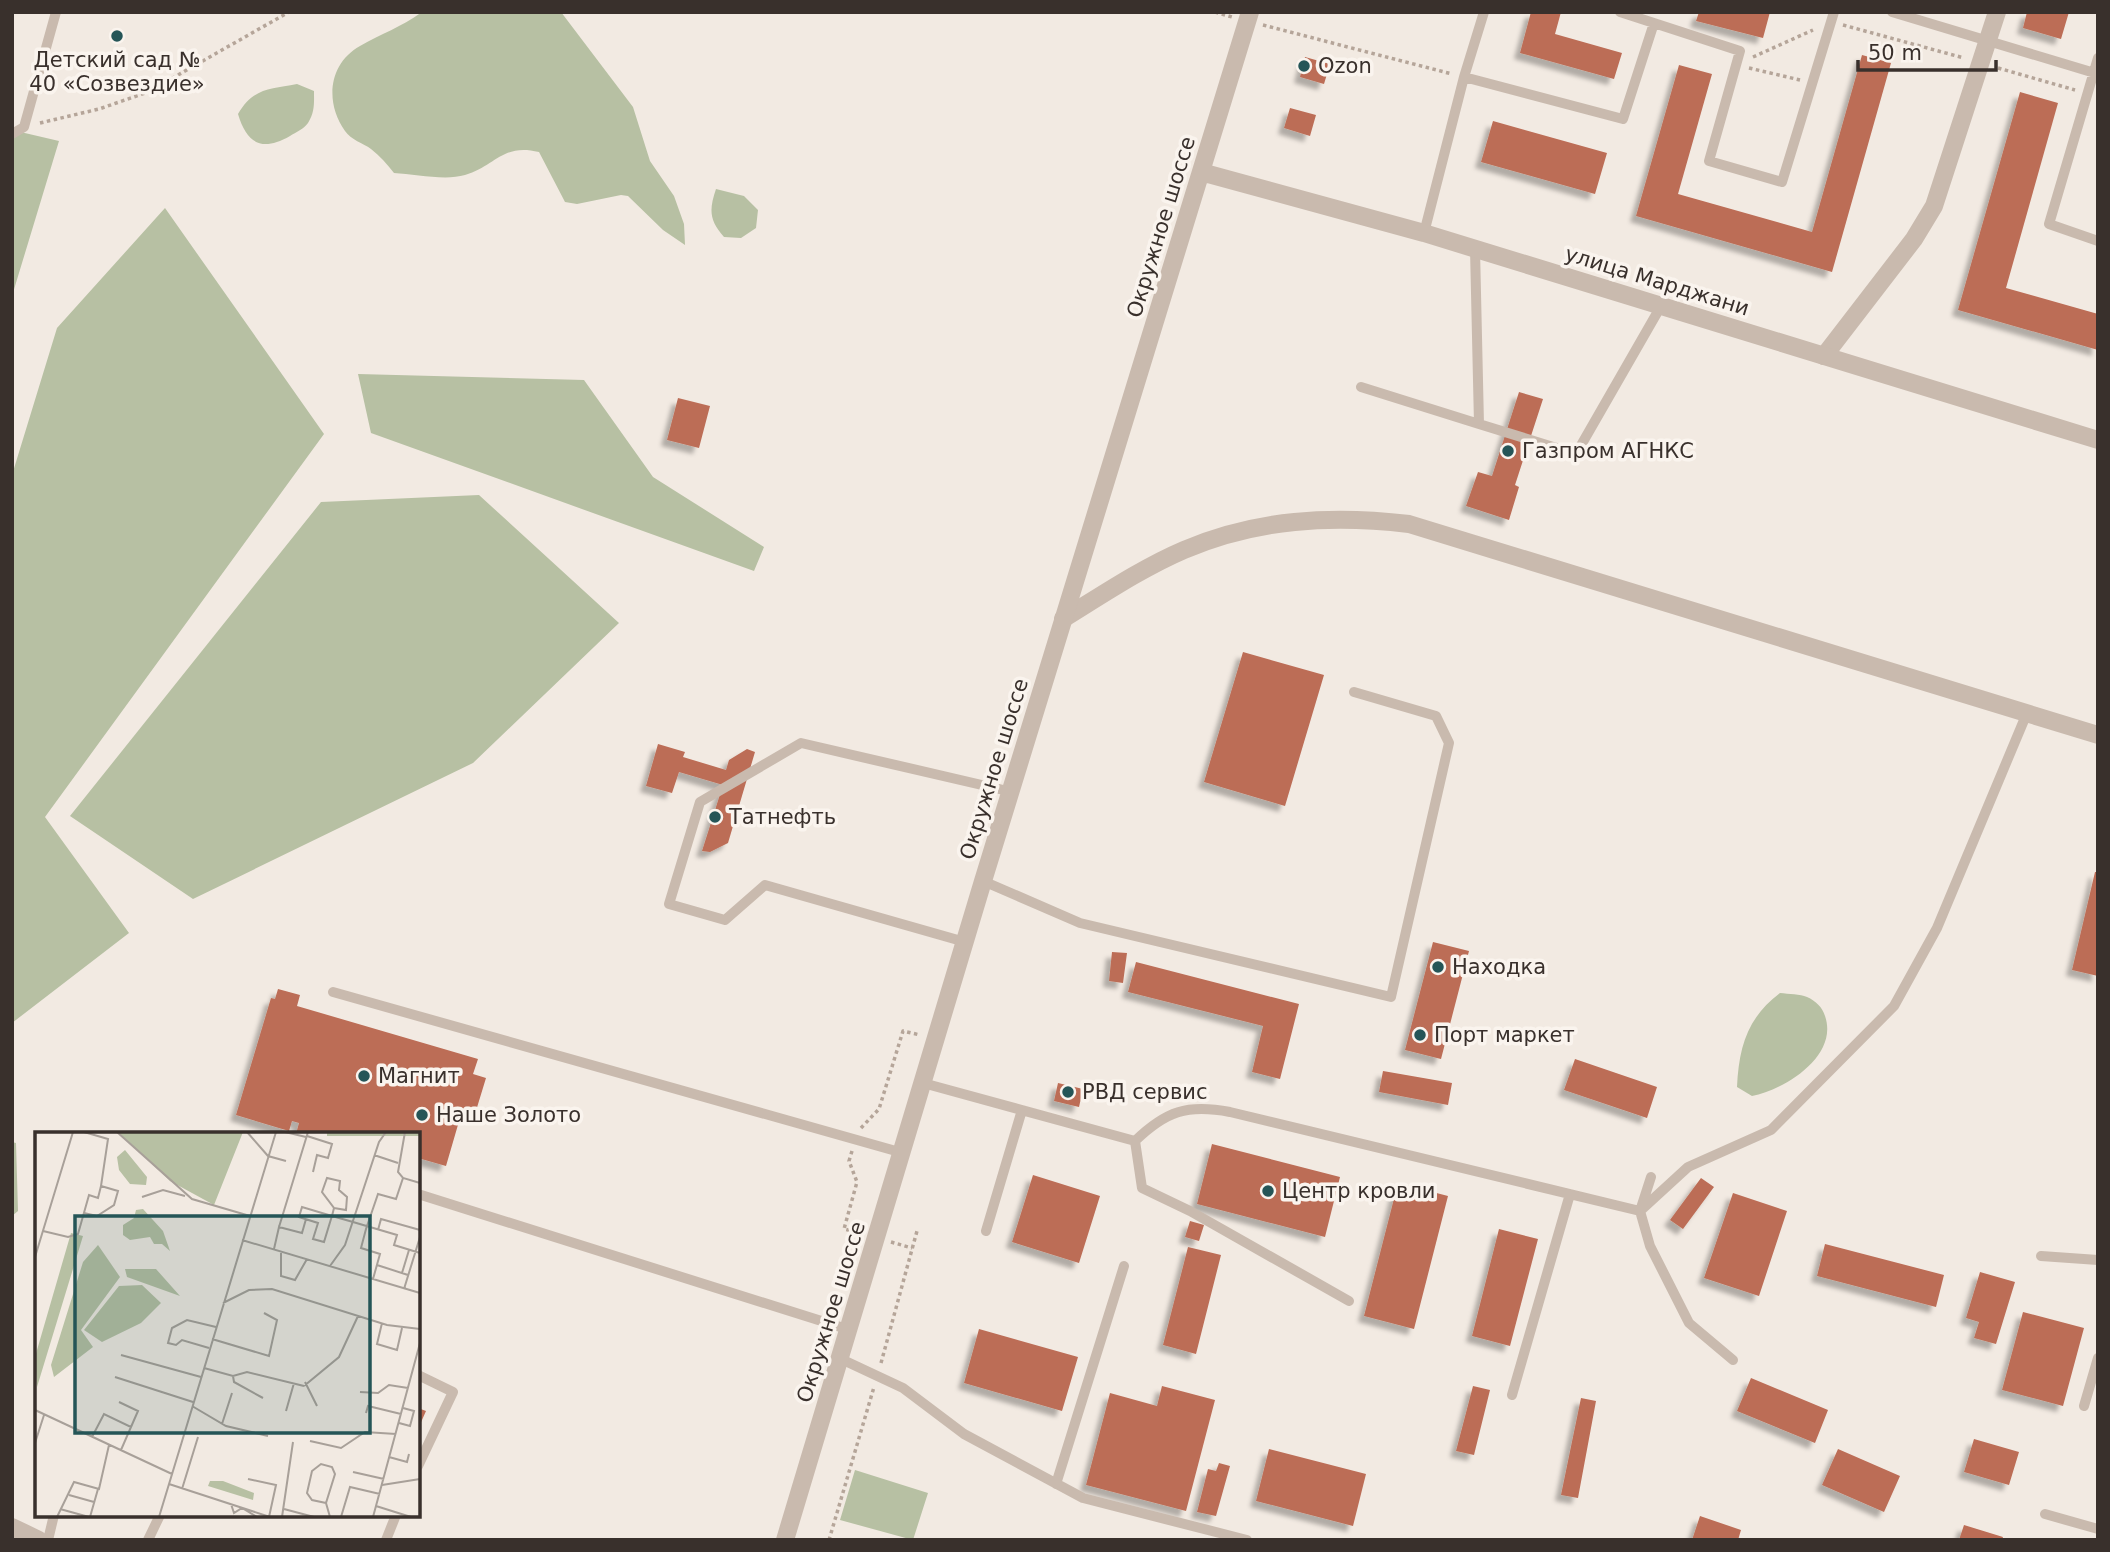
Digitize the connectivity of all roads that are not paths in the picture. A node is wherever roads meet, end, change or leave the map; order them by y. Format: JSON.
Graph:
{"nodes":[{"id":1,"x":56,"y":12,"type":"edge"},
{"id":2,"x":1484,"y":12,"type":"edge"},
{"id":3,"x":1620,"y":12,"type":"edge"},
{"id":4,"x":1892,"y":12,"type":"edge"},
{"id":5,"x":1997,"y":12,"type":"edge"},
{"id":6,"x":1249,"y":17,"type":"edge"},
{"id":7,"x":1833,"y":17,"type":"edge"},
{"id":8,"x":1654,"y":23,"type":"junction"},
{"id":9,"x":1988,"y":41,"type":"junction"},
{"id":10,"x":2098,"y":58,"type":"edge"},
{"id":11,"x":2095,"y":73,"type":"edge"},
{"id":12,"x":1464,"y":77,"type":"junction"},
{"id":13,"x":12,"y":134,"type":"edge"},
{"id":14,"x":1201,"y":172,"type":"junction"},
{"id":15,"x":1424,"y":233,"type":"junction"},
{"id":16,"x":2098,"y":241,"type":"edge"},
{"id":17,"x":1475,"y":249,"type":"junction"},
{"id":18,"x":1661,"y":306,"type":"junction"},
{"id":19,"x":1824,"y":356,"type":"junction"},
{"id":20,"x":1362,"y":387,"type":"dead end"},
{"id":21,"x":1479,"y":424,"type":"junction"},
{"id":22,"x":2098,"y":440,"type":"edge"},
{"id":23,"x":1063,"y":619,"type":"junction"},
{"id":24,"x":1354,"y":692,"type":"dead end"},
{"id":25,"x":2027,"y":713,"type":"junction"},
{"id":26,"x":2098,"y":734,"type":"edge"},
{"id":27,"x":1012,"y":792,"type":"junction"},
{"id":28,"x":983,"y":881,"type":"junction"},
{"id":29,"x":965,"y":942,"type":"junction"},
{"id":30,"x":333,"y":992,"type":"dead end"},
{"id":31,"x":923,"y":1083,"type":"junction"},
{"id":32,"x":1023,"y":1110,"type":"junction"},
{"id":33,"x":1135,"y":1141,"type":"junction"},
{"id":34,"x":903,"y":1153,"type":"junction"},
{"id":35,"x":1651,"y":1177,"type":"dead end"},
{"id":36,"x":1570,"y":1194,"type":"junction"},
{"id":37,"x":420,"y":1195,"type":"edge"},
{"id":38,"x":1640,"y":1211,"type":"junction"},
{"id":39,"x":986,"y":1231,"type":"dead end"},
{"id":40,"x":2041,"y":1256,"type":"dead end"},
{"id":41,"x":2098,"y":1260,"type":"edge"},
{"id":42,"x":1124,"y":1266,"type":"dead end"},
{"id":43,"x":1349,"y":1301,"type":"dead end"},
{"id":44,"x":850,"y":1330,"type":"junction"},
{"id":45,"x":2098,"y":1358,"type":"edge"},
{"id":46,"x":841,"y":1359,"type":"junction"},
{"id":47,"x":1733,"y":1360,"type":"dead end"},
{"id":48,"x":420,"y":1376,"type":"edge"},
{"id":49,"x":1512,"y":1395,"type":"dead end"},
{"id":50,"x":2084,"y":1406,"type":"dead end"},
{"id":51,"x":420,"y":1462,"type":"edge"},
{"id":52,"x":1056,"y":1484,"type":"junction"},
{"id":53,"x":2045,"y":1514,"type":"dead end"},
{"id":54,"x":54,"y":1517,"type":"edge"},
{"id":55,"x":159,"y":1517,"type":"edge"},
{"id":56,"x":395,"y":1517,"type":"edge"},
{"id":57,"x":12,"y":1527,"type":"edge"},
{"id":58,"x":2098,"y":1529,"type":"edge"},
{"id":59,"x":40,"y":1540,"type":"edge"},
{"id":60,"x":48,"y":1540,"type":"edge"},
{"id":61,"x":148,"y":1540,"type":"edge"},
{"id":62,"x":386,"y":1540,"type":"edge"},
{"id":63,"x":785,"y":1540,"type":"edge"},
{"id":64,"x":1247,"y":1540,"type":"edge"}],
"edges":[{"from":1,"to":13,"type":"lane"},
{"from":2,"to":12,"type":"lane"},
{"from":3,"to":8,"type":"lane"},
{"from":4,"to":9,"type":"lane"},
{"from":5,"to":9,"type":"street"},
{"from":6,"to":14,"type":"street","name":"Окружное шоссе"},
{"from":7,"to":8,"type":"lane"},
{"from":8,"to":12,"type":"lane"},
{"from":9,"to":11,"type":"lane"},
{"from":9,"to":19,"type":"street"},
{"from":10,"to":11,"type":"lane"},
{"from":11,"to":16,"type":"lane"},
{"from":12,"to":15,"type":"lane"},
{"from":14,"to":15,"type":"street","name":"улица Марджани"},
{"from":14,"to":23,"type":"street","name":"Окружное шоссе"},
{"from":15,"to":17,"type":"street","name":"улица Марджани"},
{"from":17,"to":18,"type":"street","name":"улица Марджани"},
{"from":17,"to":21,"type":"lane"},
{"from":18,"to":19,"type":"street","name":"улица Марджани"},
{"from":18,"to":21,"type":"lane"},
{"from":19,"to":22,"type":"street","name":"улица Марджани"},
{"from":20,"to":21,"type":"lane"},
{"from":23,"to":25,"type":"street"},
{"from":23,"to":27,"type":"street","name":"Окружное шоссе"},
{"from":24,"to":28,"type":"lane"},
{"from":25,"to":26,"type":"street"},
{"from":25,"to":38,"type":"lane"},
{"from":27,"to":28,"type":"street","name":"Окружное шоссе"},
{"from":27,"to":29,"type":"lane"},
{"from":28,"to":29,"type":"street","name":"Окружное шоссе"},
{"from":29,"to":31,"type":"street","name":"Окружное шоссе"},
{"from":30,"to":34,"type":"lane"},
{"from":31,"to":32,"type":"lane"},
{"from":31,"to":34,"type":"street","name":"Окружное шоссе"},
{"from":32,"to":33,"type":"lane"},
{"from":32,"to":39,"type":"lane"},
{"from":33,"to":36,"type":"lane"},
{"from":33,"to":43,"type":"lane"},
{"from":34,"to":44,"type":"street","name":"Окружное шоссе"},
{"from":35,"to":38,"type":"lane"},
{"from":36,"to":38,"type":"lane"},
{"from":36,"to":49,"type":"lane"},
{"from":37,"to":44,"type":"lane"},
{"from":38,"to":47,"type":"lane"},
{"from":40,"to":41,"type":"lane"},
{"from":42,"to":52,"type":"lane"},
{"from":44,"to":46,"type":"street","name":"Окружное шоссе"},
{"from":45,"to":50,"type":"lane"},
{"from":46,"to":52,"type":"lane"},
{"from":46,"to":63,"type":"street","name":"Окружное шоссе"},
{"from":48,"to":51,"type":"lane"},
{"from":52,"to":64,"type":"lane"},
{"from":53,"to":58,"type":"lane"},
{"from":54,"to":60,"type":"lane"},
{"from":55,"to":61,"type":"lane"},
{"from":56,"to":62,"type":"lane"},
{"from":57,"to":59,"type":"street"}]}
